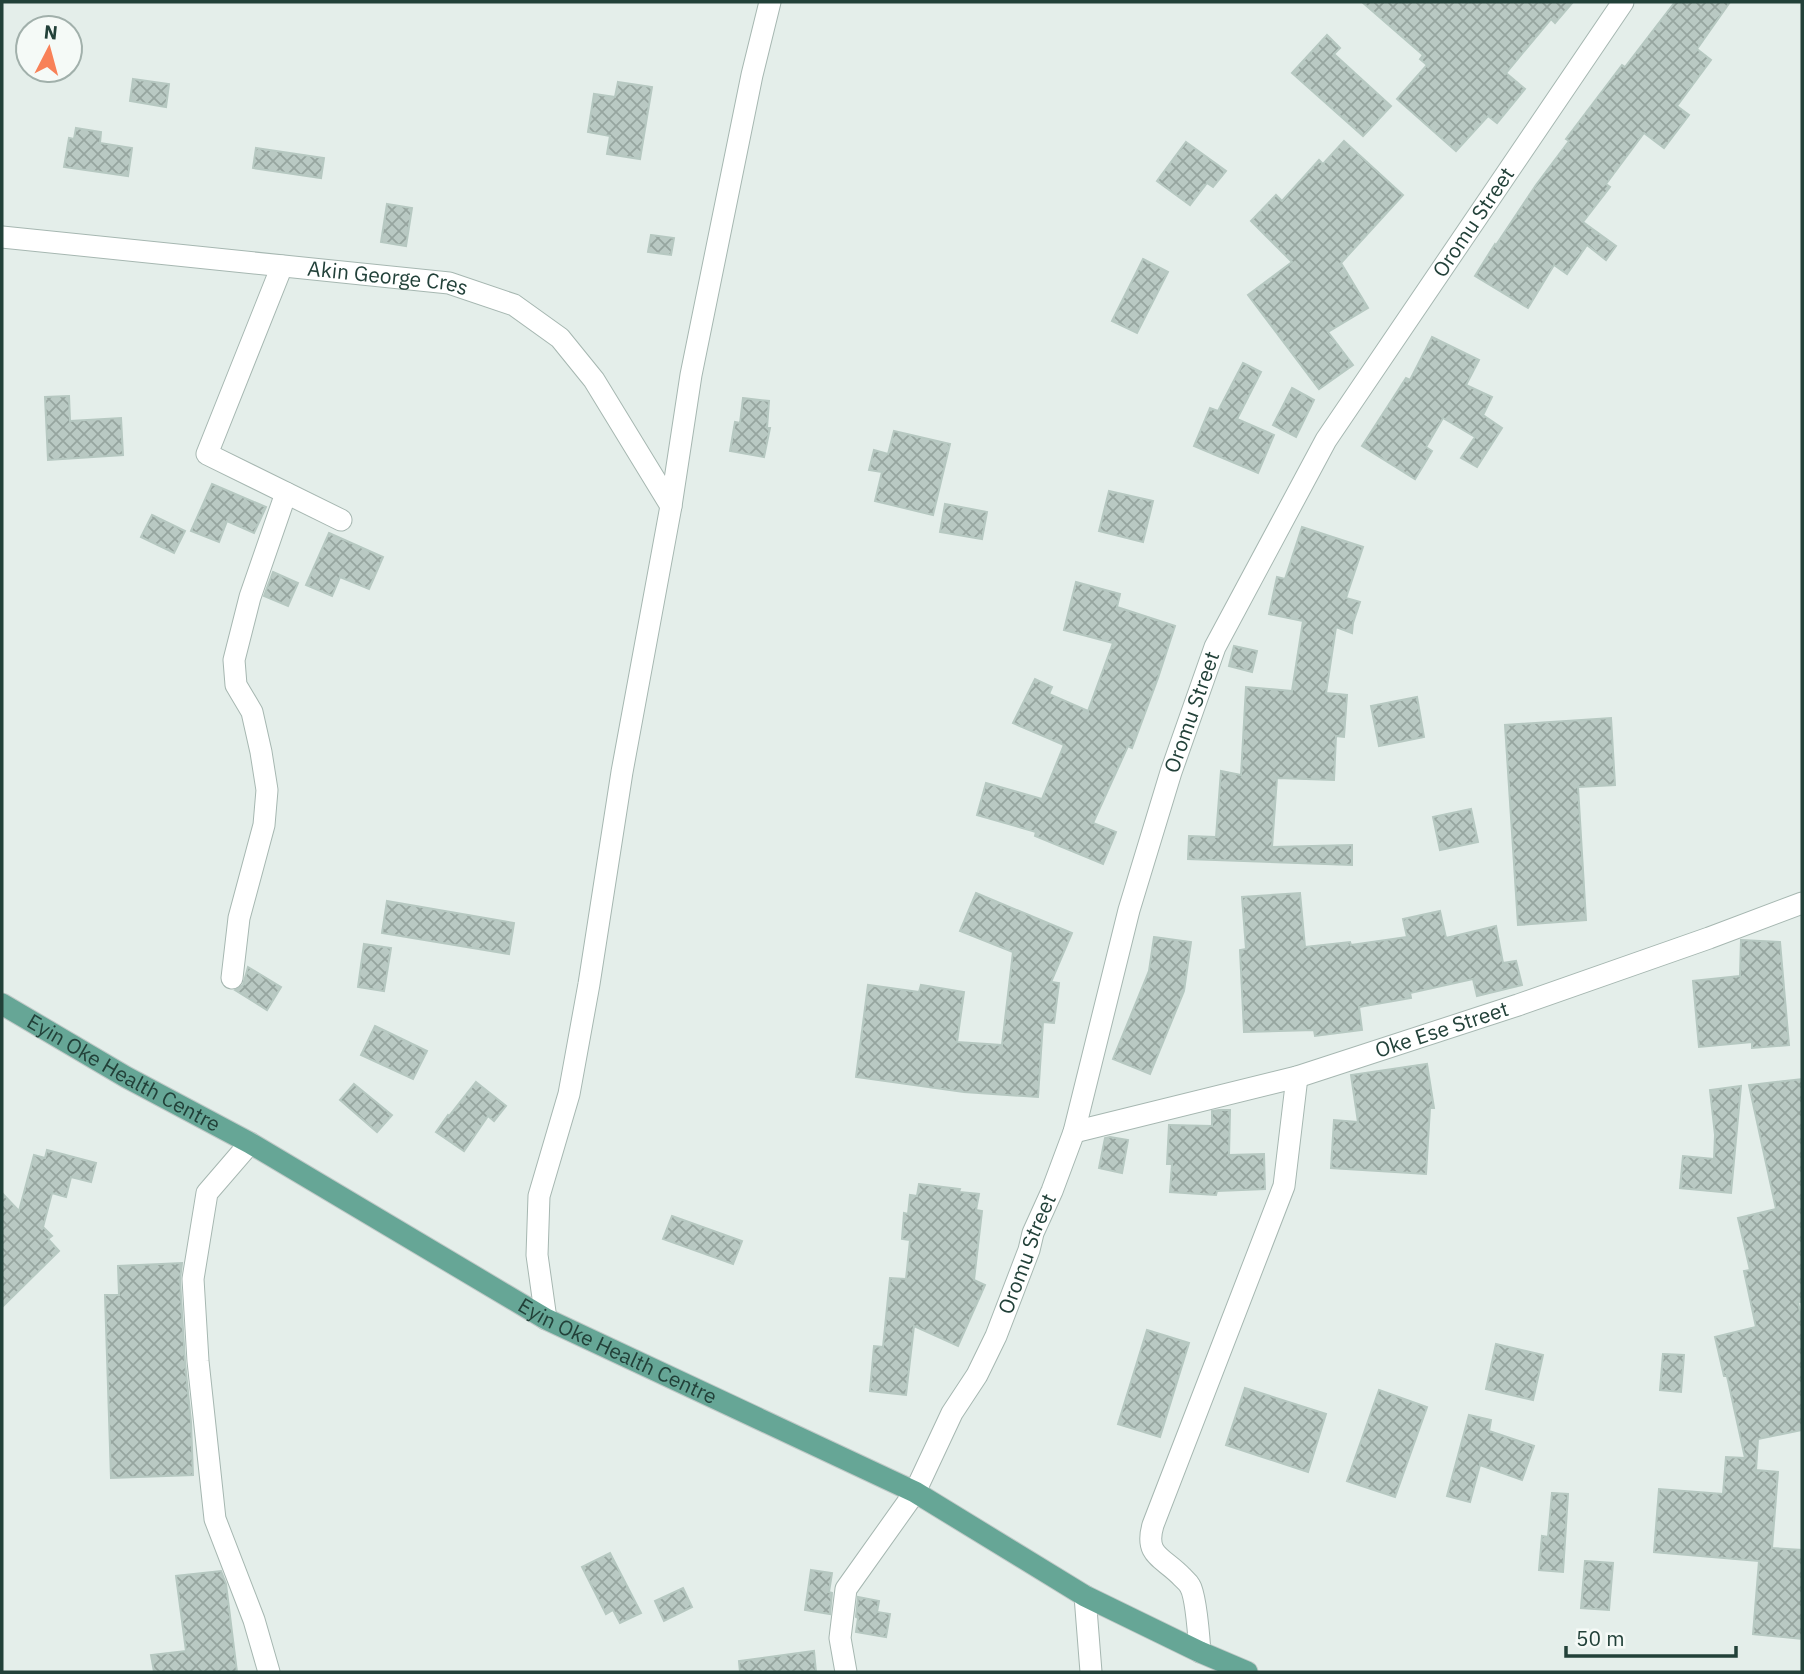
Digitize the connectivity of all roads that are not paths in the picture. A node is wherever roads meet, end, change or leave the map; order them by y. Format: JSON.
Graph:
{"nodes":[{"id":1,"x":770,"y":2,"type":"edge"},
{"id":2,"x":1623,"y":2,"type":"edge"},
{"id":3,"x":2,"y":237,"type":"edge"},
{"id":4,"x":282,"y":266,"type":"junction"},
{"id":5,"x":286,"y":493,"type":"junction"},
{"id":6,"x":671,"y":506,"type":"junction"},
{"id":7,"x":341,"y":520,"type":"dead end"},
{"id":8,"x":1802,"y":903,"type":"edge"},
{"id":9,"x":232,"y":978,"type":"dead end"},
{"id":10,"x":2,"y":1004,"type":"edge"},
{"id":11,"x":1297,"y":1077,"type":"junction"},
{"id":12,"x":1074,"y":1132,"type":"junction"},
{"id":13,"x":250,"y":1143,"type":"junction"},
{"id":14,"x":546,"y":1319,"type":"junction"},
{"id":15,"x":915,"y":1492,"type":"junction"},
{"id":16,"x":1085,"y":1596,"type":"junction"},
{"id":17,"x":1200,"y":1652,"type":"junction"},
{"id":18,"x":269,"y":1672,"type":"edge"},
{"id":19,"x":846,"y":1672,"type":"edge"},
{"id":20,"x":1091,"y":1672,"type":"edge"},
{"id":21,"x":1247,"y":1672,"type":"edge"}],
"edges":[{"from":1,"to":6,"type":"street"},
{"from":2,"to":12,"type":"street","name":"Oromu Street"},
{"from":3,"to":4,"type":"street","name":"Akin George Cres"},
{"from":4,"to":5,"type":"street"},
{"from":4,"to":6,"type":"street","name":"Akin George Cres"},
{"from":5,"to":7,"type":"street"},
{"from":5,"to":9,"type":"street"},
{"from":6,"to":14,"type":"street"},
{"from":8,"to":11,"type":"street","name":"Oke Ese Street"},
{"from":10,"to":13,"type":"main road","name":"Eyin Oke Health Centre"},
{"from":11,"to":12,"type":"street","name":"Oke Ese Street"},
{"from":11,"to":17,"type":"street"},
{"from":12,"to":15,"type":"street","name":"Oromu Street"},
{"from":13,"to":14,"type":"main road","name":"Eyin Oke Health Centre"},
{"from":13,"to":18,"type":"street"},
{"from":14,"to":15,"type":"main road","name":"Eyin Oke Health Centre"},
{"from":15,"to":16,"type":"main road","name":"Eyin Oke Health Centre"},
{"from":15,"to":19,"type":"street","name":"Oromu Street"},
{"from":16,"to":17,"type":"main road","name":"Eyin Oke Health Centre"},
{"from":16,"to":20,"type":"street"},
{"from":17,"to":21,"type":"main road","name":"Eyin Oke Health Centre"}]}
